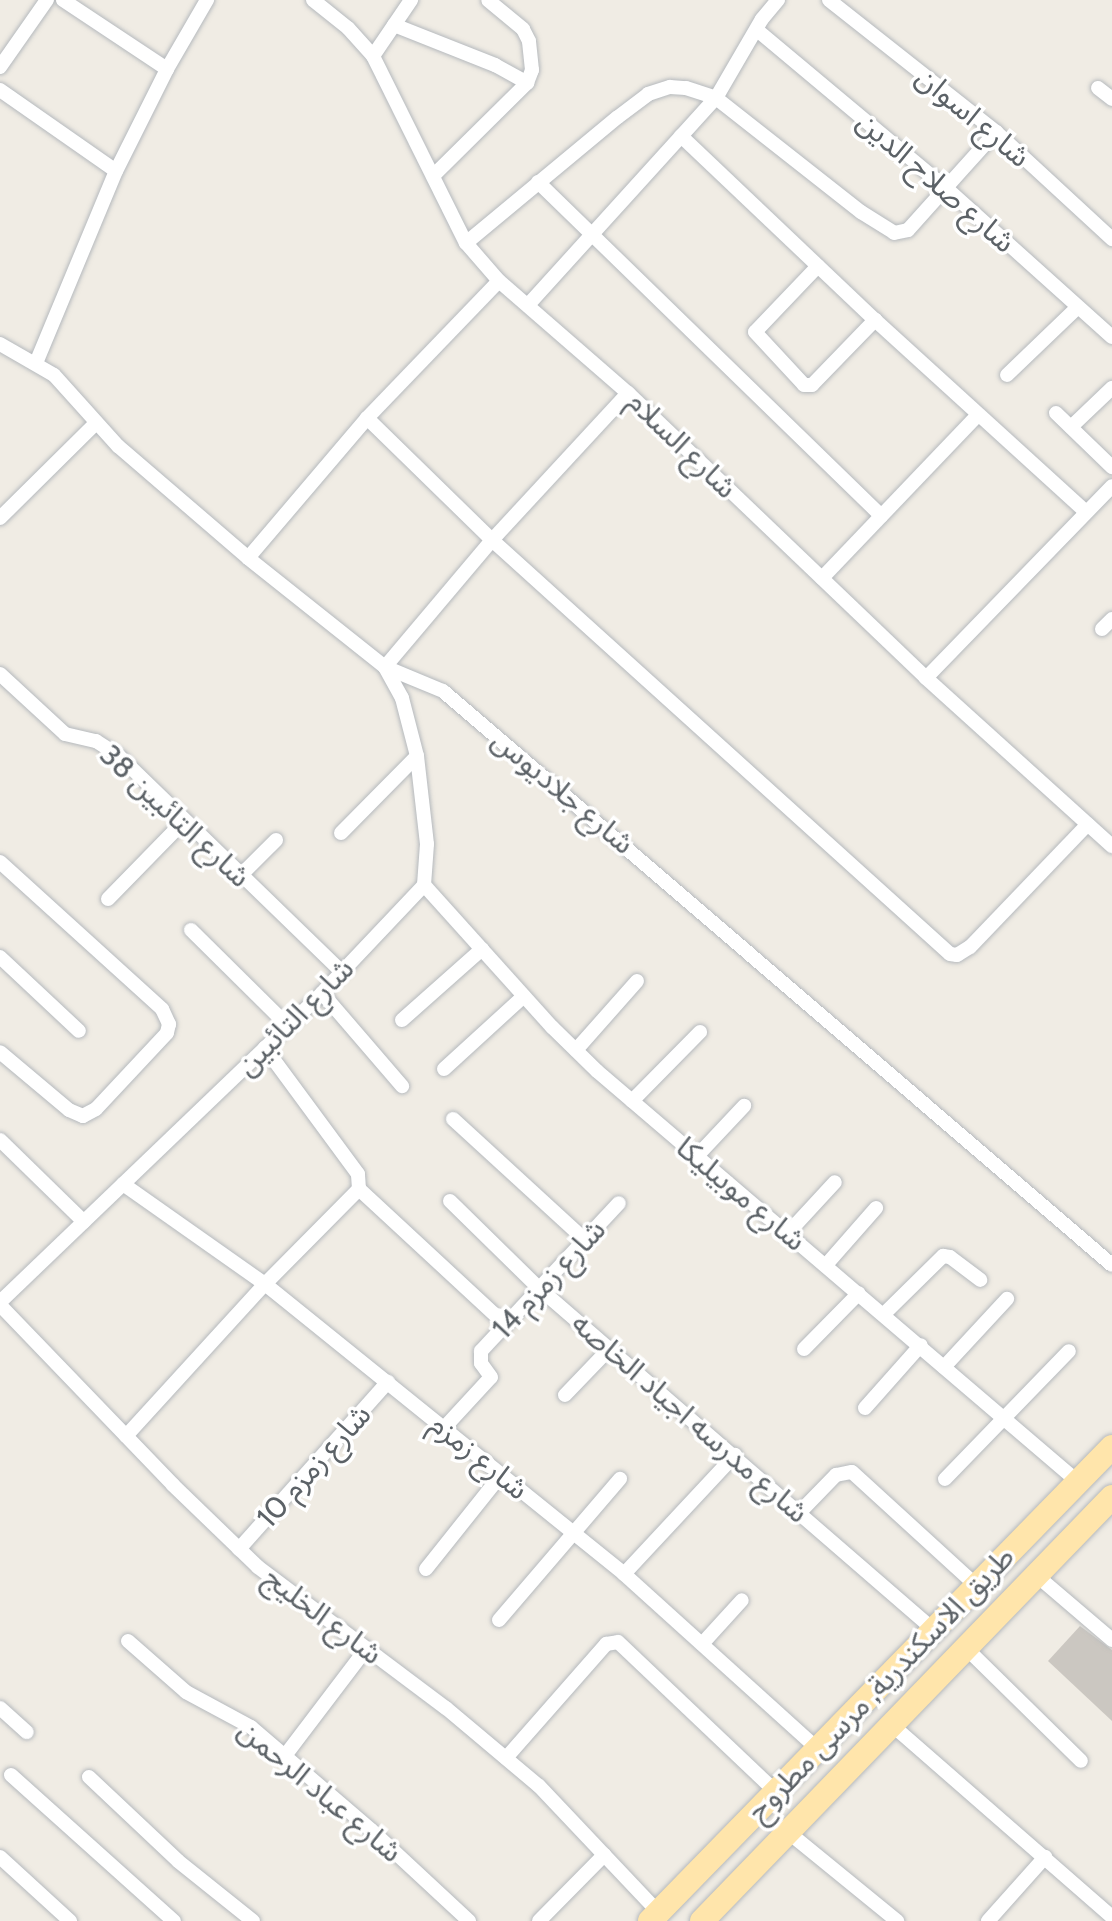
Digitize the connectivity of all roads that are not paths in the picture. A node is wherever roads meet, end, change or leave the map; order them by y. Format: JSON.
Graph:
{"nodes":[{"id":1,"x":47,"y":0,"type":"edge"},
{"id":2,"x":63,"y":0,"type":"edge"},
{"id":3,"x":207,"y":0,"type":"edge"},
{"id":4,"x":313,"y":0,"type":"edge"},
{"id":5,"x":411,"y":0,"type":"edge"},
{"id":6,"x":488,"y":0,"type":"edge"},
{"id":7,"x":778,"y":0,"type":"edge"},
{"id":8,"x":829,"y":0,"type":"edge"},
{"id":9,"x":394,"y":25,"type":"junction"},
{"id":10,"x":757,"y":30,"type":"junction"},
{"id":11,"x":373,"y":56,"type":"junction"},
{"id":12,"x":0,"y":67,"type":"edge"},
{"id":13,"x":167,"y":69,"type":"junction"},
{"id":14,"x":527,"y":83,"type":"junction"},
{"id":15,"x":1098,"y":88,"type":"dead end"},
{"id":16,"x":0,"y":90,"type":"edge"},
{"id":17,"x":716,"y":98,"type":"junction"},
{"id":18,"x":1112,"y":99,"type":"edge"},
{"id":19,"x":996,"y":132,"type":"junction"},
{"id":20,"x":681,"y":136,"type":"junction"},
{"id":21,"x":116,"y":171,"type":"junction"},
{"id":22,"x":434,"y":175,"type":"junction"},
{"id":23,"x":538,"y":182,"type":"junction"},
{"id":24,"x":946,"y":188,"type":"junction"},
{"id":25,"x":592,"y":232,"type":"junction"},
{"id":26,"x":1112,"y":239,"type":"edge"},
{"id":27,"x":466,"y":243,"type":"junction"},
{"id":28,"x":818,"y":266,"type":"junction"},
{"id":29,"x":499,"y":281,"type":"junction"},
{"id":30,"x":528,"y":305,"type":"junction"},
{"id":31,"x":1078,"y":307,"type":"junction"},
{"id":32,"x":875,"y":320,"type":"junction"},
{"id":33,"x":1112,"y":337,"type":"edge"},
{"id":34,"x":0,"y":344,"type":"edge"},
{"id":35,"x":36,"y":363,"type":"junction"},
{"id":36,"x":1007,"y":375,"type":"dead end"},
{"id":37,"x":1112,"y":388,"type":"edge"},
{"id":38,"x":628,"y":393,"type":"junction"},
{"id":39,"x":1056,"y":413,"type":"dead end"},
{"id":40,"x":978,"y":415,"type":"junction"},
{"id":41,"x":367,"y":418,"type":"junction"},
{"id":42,"x":95,"y":424,"type":"junction"},
{"id":43,"x":1071,"y":427,"type":"junction"},
{"id":44,"x":1112,"y":467,"type":"edge"},
{"id":45,"x":1112,"y":486,"type":"edge"},
{"id":46,"x":1086,"y":512,"type":"junction"},
{"id":47,"x":882,"y":516,"type":"junction"},
{"id":48,"x":0,"y":518,"type":"edge"},
{"id":49,"x":492,"y":540,"type":"junction"},
{"id":50,"x":248,"y":558,"type":"junction"},
{"id":51,"x":822,"y":578,"type":"junction"},
{"id":52,"x":385,"y":667,"type":"junction"},
{"id":53,"x":0,"y":674,"type":"edge"},
{"id":54,"x":926,"y":678,"type":"junction"},
{"id":55,"x":417,"y":756,"type":"junction"},
{"id":56,"x":184,"y":821,"type":"junction"},
{"id":57,"x":1088,"y":824,"type":"junction"},
{"id":58,"x":341,"y":833,"type":"dead end"},
{"id":59,"x":276,"y":840,"type":"dead end"},
{"id":60,"x":1112,"y":846,"type":"edge"},
{"id":61,"x":0,"y":862,"type":"edge"},
{"id":62,"x":240,"y":876,"type":"junction"},
{"id":63,"x":424,"y":885,"type":"junction"},
{"id":64,"x":108,"y":899,"type":"dead end"},
{"id":65,"x":191,"y":930,"type":"dead end"},
{"id":66,"x":482,"y":949,"type":"junction"},
{"id":67,"x":0,"y":957,"type":"edge"},
{"id":68,"x":342,"y":972,"type":"junction"},
{"id":69,"x":637,"y":981,"type":"dead end"},
{"id":70,"x":322,"y":993,"type":"junction"},
{"id":71,"x":524,"y":996,"type":"junction"},
{"id":72,"x":402,"y":1020,"type":"dead end"},
{"id":73,"x":288,"y":1026,"type":"junction"},
{"id":74,"x":79,"y":1031,"type":"dead end"},
{"id":75,"x":700,"y":1032,"type":"dead end"},
{"id":76,"x":265,"y":1048,"type":"junction"},
{"id":77,"x":576,"y":1050,"type":"junction"},
{"id":78,"x":0,"y":1052,"type":"edge"},
{"id":79,"x":444,"y":1069,"type":"dead end"},
{"id":80,"x":402,"y":1086,"type":"dead end"},
{"id":81,"x":632,"y":1101,"type":"junction"},
{"id":82,"x":744,"y":1106,"type":"dead end"},
{"id":83,"x":453,"y":1119,"type":"dead end"},
{"id":84,"x":0,"y":1140,"type":"edge"},
{"id":85,"x":697,"y":1156,"type":"junction"},
{"id":86,"x":835,"y":1182,"type":"dead end"},
{"id":87,"x":123,"y":1184,"type":"junction"},
{"id":88,"x":359,"y":1189,"type":"junction"},
{"id":89,"x":450,"y":1201,"type":"dead end"},
{"id":90,"x":619,"y":1203,"type":"dead end"},
{"id":91,"x":876,"y":1208,"type":"dead end"},
{"id":92,"x":84,"y":1222,"type":"junction"},
{"id":93,"x":788,"y":1233,"type":"junction"},
{"id":94,"x":585,"y":1240,"type":"junction"},
{"id":95,"x":826,"y":1265,"type":"junction"},
{"id":96,"x":1112,"y":1265,"type":"edge"},
{"id":97,"x":980,"y":1280,"type":"dead end"},
{"id":98,"x":265,"y":1284,"type":"junction"},
{"id":99,"x":540,"y":1289,"type":"junction"},
{"id":100,"x":859,"y":1293,"type":"junction"},
{"id":101,"x":1007,"y":1299,"type":"dead end"},
{"id":102,"x":0,"y":1304,"type":"edge"},
{"id":103,"x":884,"y":1314,"type":"junction"},
{"id":104,"x":506,"y":1325,"type":"junction"},
{"id":105,"x":921,"y":1345,"type":"junction"},
{"id":106,"x":610,"y":1348,"type":"junction"},
{"id":107,"x":804,"y":1349,"type":"dead end"},
{"id":108,"x":1069,"y":1351,"type":"dead end"},
{"id":109,"x":944,"y":1367,"type":"junction"},
{"id":110,"x":388,"y":1382,"type":"junction"},
{"id":111,"x":565,"y":1395,"type":"dead end"},
{"id":112,"x":865,"y":1408,"type":"dead end"},
{"id":113,"x":1004,"y":1422,"type":"junction"},
{"id":114,"x":444,"y":1428,"type":"junction"},
{"id":115,"x":126,"y":1436,"type":"junction"},
{"id":116,"x":1112,"y":1447,"type":"edge"},
{"id":117,"x":735,"y":1455,"type":"junction"},
{"id":118,"x":501,"y":1475,"type":"junction"},
{"id":119,"x":620,"y":1479,"type":"dead end"},
{"id":120,"x":945,"y":1479,"type":"dead end"},
{"id":121,"x":1078,"y":1482,"type":"junction"},
{"id":122,"x":1112,"y":1497,"type":"edge"},
{"id":123,"x":800,"y":1512,"type":"junction"},
{"id":124,"x":572,"y":1532,"type":"junction"},
{"id":125,"x":239,"y":1549,"type":"junction"},
{"id":126,"x":426,"y":1569,"type":"dead end"},
{"id":127,"x":624,"y":1574,"type":"junction"},
{"id":128,"x":1036,"y":1575,"type":"junction"},
{"id":129,"x":977,"y":1586,"type":"junction"},
{"id":130,"x":742,"y":1600,"type":"dead end"},
{"id":131,"x":499,"y":1620,"type":"dead end"},
{"id":132,"x":934,"y":1630,"type":"junction"},
{"id":133,"x":1112,"y":1640,"type":"edge"},
{"id":134,"x":128,"y":1641,"type":"dead end"},
{"id":135,"x":702,"y":1644,"type":"junction"},
{"id":136,"x":966,"y":1648,"type":"junction"},
{"id":137,"x":366,"y":1649,"type":"junction"},
{"id":138,"x":0,"y":1708,"type":"edge"},
{"id":139,"x":892,"y":1725,"type":"junction"},
{"id":140,"x":27,"y":1732,"type":"dead end"},
{"id":141,"x":818,"y":1749,"type":"junction"},
{"id":142,"x":284,"y":1757,"type":"junction"},
{"id":143,"x":506,"y":1758,"type":"junction"},
{"id":144,"x":1081,"y":1761,"type":"dead end"},
{"id":145,"x":11,"y":1775,"type":"dead end"},
{"id":146,"x":89,"y":1777,"type":"dead end"},
{"id":147,"x":776,"y":1792,"type":"junction"},
{"id":148,"x":788,"y":1832,"type":"junction"},
{"id":149,"x":604,"y":1855,"type":"junction"},
{"id":150,"x":0,"y":1857,"type":"edge"},
{"id":151,"x":1045,"y":1857,"type":"junction"},
{"id":152,"x":654,"y":1917,"type":"edge"},
{"id":153,"x":1112,"y":1917,"type":"edge"},
{"id":154,"x":708,"y":1919,"type":"edge"},
{"id":155,"x":70,"y":1921,"type":"edge"},
{"id":156,"x":174,"y":1921,"type":"edge"},
{"id":157,"x":253,"y":1921,"type":"edge"},
{"id":158,"x":469,"y":1921,"type":"edge"},
{"id":159,"x":539,"y":1921,"type":"edge"},
{"id":160,"x":897,"y":1921,"type":"edge"},
{"id":161,"x":988,"y":1921,"type":"edge"}],
"edges":[{"from":1,"to":12,"type":"street"},
{"from":2,"to":13,"type":"street"},
{"from":3,"to":13,"type":"street"},
{"from":4,"to":11,"type":"street","name":"شارع السلام"},
{"from":5,"to":9,"type":"street"},
{"from":6,"to":14,"type":"street"},
{"from":7,"to":10,"type":"street"},
{"from":8,"to":19,"type":"street","name":"شارع اسوان"},
{"from":9,"to":11,"type":"street"},
{"from":9,"to":14,"type":"street"},
{"from":10,"to":17,"type":"street"},
{"from":10,"to":24,"type":"street","name":"شارع صلاح الدين"},
{"from":11,"to":22,"type":"street","name":"شارع السلام"},
{"from":13,"to":21,"type":"street"},
{"from":14,"to":22,"type":"street"},
{"from":15,"to":18,"type":"street"},
{"from":16,"to":21,"type":"street"},
{"from":17,"to":20,"type":"street"},
{"from":17,"to":23,"type":"street"},
{"from":17,"to":24,"type":"street"},
{"from":19,"to":24,"type":"street"},
{"from":19,"to":26,"type":"street","name":"شارع اسوان"},
{"from":20,"to":25,"type":"street"},
{"from":20,"to":28,"type":"street"},
{"from":21,"to":35,"type":"street"},
{"from":22,"to":27,"type":"street","name":"شارع السلام"},
{"from":23,"to":25,"type":"street"},
{"from":23,"to":27,"type":"street"},
{"from":24,"to":31,"type":"street","name":"شارع صلاح الدين"},
{"from":25,"to":30,"type":"street"},
{"from":25,"to":47,"type":"street"},
{"from":27,"to":29,"type":"street","name":"شارع السلام"},
{"from":28,"to":32,"type":"street"},
{"from":28,"to":32,"type":"street"},
{"from":29,"to":30,"type":"street","name":"شارع السلام"},
{"from":29,"to":41,"type":"street"},
{"from":30,"to":38,"type":"street","name":"شارع السلام"},
{"from":31,"to":33,"type":"street","name":"شارع صلاح الدين"},
{"from":31,"to":36,"type":"street"},
{"from":32,"to":40,"type":"street"},
{"from":34,"to":35,"type":"street","name":"شارع جلاديوس"},
{"from":35,"to":42,"type":"street","name":"شارع جلاديوس"},
{"from":37,"to":43,"type":"street"},
{"from":38,"to":49,"type":"street"},
{"from":38,"to":51,"type":"street","name":"شارع السلام"},
{"from":39,"to":43,"type":"street"},
{"from":40,"to":46,"type":"street"},
{"from":40,"to":47,"type":"street"},
{"from":41,"to":49,"type":"street"},
{"from":41,"to":50,"type":"street"},
{"from":42,"to":48,"type":"street"},
{"from":42,"to":50,"type":"street","name":"شارع جلاديوس"},
{"from":43,"to":44,"type":"street"},
{"from":45,"to":46,"type":"street"},
{"from":46,"to":54,"type":"street"},
{"from":47,"to":51,"type":"street"},
{"from":49,"to":52,"type":"street"},
{"from":49,"to":57,"type":"street"},
{"from":50,"to":52,"type":"street","name":"شارع جلاديوس"},
{"from":51,"to":54,"type":"street","name":"شارع السلام"},
{"from":52,"to":55,"type":"street"},
{"from":52,"to":96,"type":"street","name":"شارع جلاديوس"},
{"from":53,"to":56,"type":"street","name":"شارع التائبين 38"},
{"from":54,"to":57,"type":"street","name":"شارع السلام"},
{"from":55,"to":58,"type":"street"},
{"from":55,"to":63,"type":"street"},
{"from":56,"to":62,"type":"street","name":"شارع التائبين 38"},
{"from":56,"to":64,"type":"street"},
{"from":57,"to":60,"type":"street","name":"شارع السلام"},
{"from":59,"to":62,"type":"street"},
{"from":61,"to":78,"type":"street"},
{"from":62,"to":68,"type":"street","name":"شارع التائبين 38"},
{"from":63,"to":66,"type":"street","name":"شارع موبيليكا"},
{"from":63,"to":68,"type":"street","name":"شارع التائبين"},
{"from":65,"to":73,"type":"street"},
{"from":66,"to":71,"type":"street","name":"شارع موبيليكا"},
{"from":66,"to":72,"type":"street"},
{"from":67,"to":74,"type":"street"},
{"from":68,"to":70,"type":"street","name":"شارع التائبين"},
{"from":69,"to":77,"type":"street"},
{"from":70,"to":73,"type":"street","name":"شارع التائبين"},
{"from":70,"to":80,"type":"street"},
{"from":71,"to":77,"type":"street","name":"شارع موبيليكا"},
{"from":71,"to":79,"type":"street"},
{"from":73,"to":76,"type":"street","name":"شارع التائبين"},
{"from":75,"to":81,"type":"street"},
{"from":76,"to":87,"type":"street","name":"شارع التائبين"},
{"from":76,"to":88,"type":"street"},
{"from":77,"to":81,"type":"street","name":"شارع موبيليكا"},
{"from":81,"to":85,"type":"street","name":"شارع موبيليكا"},
{"from":82,"to":85,"type":"street"},
{"from":83,"to":94,"type":"street"},
{"from":84,"to":92,"type":"street"},
{"from":85,"to":93,"type":"street","name":"شارع موبيليكا"},
{"from":86,"to":93,"type":"street"},
{"from":87,"to":92,"type":"street","name":"شارع التائبين"},
{"from":87,"to":98,"type":"street","name":"شارع زمزم"},
{"from":88,"to":98,"type":"street"},
{"from":88,"to":104,"type":"street"},
{"from":89,"to":99,"type":"street","name":"شارع مدرسه اجياد الخاصه"},
{"from":90,"to":94,"type":"street","name":"شارع زمزم 14"},
{"from":91,"to":95,"type":"street"},
{"from":92,"to":102,"type":"street","name":"شارع التائبين"},
{"from":93,"to":95,"type":"street","name":"شارع موبيليكا"},
{"from":94,"to":99,"type":"street","name":"شارع زمزم 14"},
{"from":95,"to":100,"type":"street","name":"شارع موبيليكا"},
{"from":97,"to":103,"type":"street"},
{"from":98,"to":110,"type":"street","name":"شارع زمزم"},
{"from":98,"to":115,"type":"street"},
{"from":99,"to":104,"type":"street","name":"شارع زمزم 14"},
{"from":99,"to":106,"type":"street","name":"شارع مدرسه اجياد الخاصه"},
{"from":100,"to":103,"type":"street","name":"شارع موبيليكا"},
{"from":100,"to":107,"type":"street"},
{"from":101,"to":109,"type":"street"},
{"from":102,"to":115,"type":"street","name":"شارع الخليج"},
{"from":103,"to":105,"type":"street","name":"شارع موبيليكا"},
{"from":104,"to":114,"type":"street","name":"شارع زمزم 14"},
{"from":105,"to":109,"type":"street","name":"شارع موبيليكا"},
{"from":105,"to":112,"type":"street"},
{"from":106,"to":111,"type":"street"},
{"from":106,"to":117,"type":"street","name":"شارع مدرسه اجياد الخاصه"},
{"from":108,"to":113,"type":"street"},
{"from":109,"to":113,"type":"street","name":"شارع موبيليكا"},
{"from":110,"to":114,"type":"street","name":"شارع زمزم"},
{"from":110,"to":125,"type":"street","name":"شارع زمزم 10"},
{"from":113,"to":120,"type":"street"},
{"from":113,"to":121,"type":"street","name":"شارع موبيليكا"},
{"from":114,"to":118,"type":"street","name":"شارع زمزم"},
{"from":115,"to":125,"type":"street","name":"شارع الخليج"},
{"from":116,"to":121,"type":"main road","name":"طريق الاسكندرية, مرسى مطروح"},
{"from":117,"to":123,"type":"street","name":"شارع مدرسه اجياد الخاصه"},
{"from":117,"to":127,"type":"street"},
{"from":118,"to":124,"type":"street","name":"شارع زمزم"},
{"from":118,"to":126,"type":"street"},
{"from":119,"to":124,"type":"street"},
{"from":121,"to":129,"type":"main road","name":"طريق الاسكندرية, مرسى مطروح"},
{"from":122,"to":128,"type":"main road","name":"طريق الاسكندرية, مرسى مطروح"},
{"from":123,"to":129,"type":"street"},
{"from":123,"to":132,"type":"street","name":"شارع مدرسه اجياد الخاصه"},
{"from":124,"to":127,"type":"street","name":"شارع زمزم"},
{"from":124,"to":131,"type":"street"},
{"from":125,"to":137,"type":"street","name":"شارع الخليج"},
{"from":127,"to":135,"type":"street","name":"شارع زمزم"},
{"from":128,"to":133,"type":"street"},
{"from":128,"to":136,"type":"main road","name":"طريق الاسكندرية, مرسى مطروح"},
{"from":129,"to":132,"type":"main road","name":"طريق الاسكندرية, مرسى مطروح"},
{"from":130,"to":135,"type":"street"},
{"from":132,"to":141,"type":"main road","name":"طريق الاسكندرية, مرسى مطروح"},
{"from":134,"to":142,"type":"street","name":"شارع عباد الرحمن"},
{"from":135,"to":141,"type":"street","name":"شارع زمزم"},
{"from":136,"to":139,"type":"main road","name":"طريق الاسكندرية, مرسى مطروح"},
{"from":136,"to":144,"type":"street"},
{"from":137,"to":142,"type":"street"},
{"from":137,"to":143,"type":"street","name":"شارع الخليج"},
{"from":138,"to":140,"type":"street"},
{"from":139,"to":148,"type":"main road","name":"طريق الاسكندرية, مرسى مطروح"},
{"from":139,"to":151,"type":"street"},
{"from":141,"to":147,"type":"main road","name":"طريق الاسكندرية, مرسى مطروح"},
{"from":142,"to":158,"type":"street","name":"شارع عباد الرحمن"},
{"from":143,"to":147,"type":"street"},
{"from":143,"to":149,"type":"street","name":"شارع الخليج"},
{"from":145,"to":156,"type":"street"},
{"from":146,"to":157,"type":"street"},
{"from":147,"to":152,"type":"main road","name":"طريق الاسكندرية, مرسى مطروح"},
{"from":148,"to":154,"type":"main road","name":"طريق الاسكندرية, مرسى مطروح"},
{"from":148,"to":160,"type":"street"},
{"from":149,"to":152,"type":"street","name":"شارع الخليج"},
{"from":149,"to":159,"type":"street"},
{"from":150,"to":155,"type":"street"},
{"from":151,"to":153,"type":"street"},
{"from":151,"to":161,"type":"street"}]}
